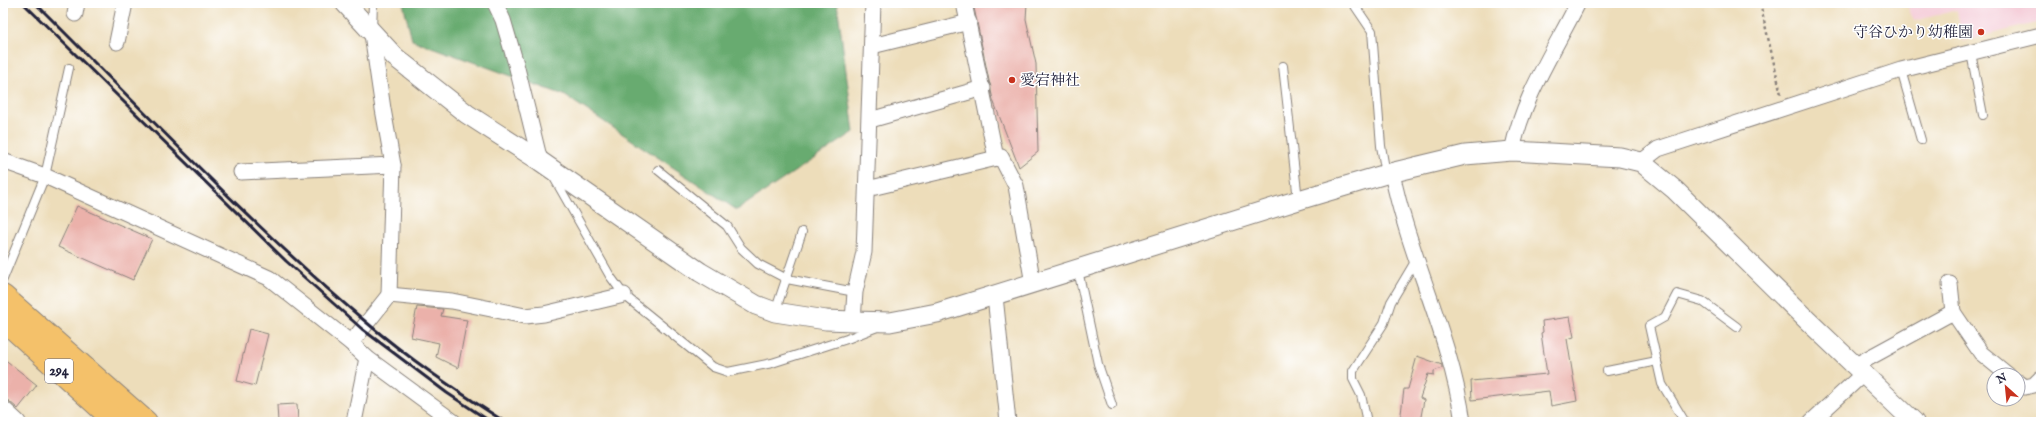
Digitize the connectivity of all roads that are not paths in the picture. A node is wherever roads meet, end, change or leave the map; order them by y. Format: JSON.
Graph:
{"nodes":[{"id":1,"x":125,"y":3,"type":"edge"},
{"id":2,"x":345,"y":3,"type":"edge"},
{"id":3,"x":373,"y":3,"type":"edge"},
{"id":4,"x":495,"y":3,"type":"edge"},
{"id":5,"x":873,"y":3,"type":"edge"},
{"id":6,"x":964,"y":3,"type":"edge"},
{"id":7,"x":1353,"y":3,"type":"edge"},
{"id":8,"x":1578,"y":3,"type":"edge"},
{"id":9,"x":969,"y":22,"type":"junction"},
{"id":10,"x":372,"y":34,"type":"junction"},
{"id":11,"x":2041,"y":35,"type":"edge"},
{"id":12,"x":117,"y":42,"type":"dead end"},
{"id":13,"x":872,"y":46,"type":"junction"},
{"id":14,"x":1971,"y":53,"type":"junction"},
{"id":15,"x":1283,"y":66,"type":"dead end"},
{"id":16,"x":69,"y":68,"type":"dead end"},
{"id":17,"x":1901,"y":70,"type":"junction"},
{"id":18,"x":983,"y":88,"type":"junction"},
{"id":19,"x":1983,"y":115,"type":"dead end"},
{"id":20,"x":870,"y":120,"type":"junction"},
{"id":21,"x":1921,"y":140,"type":"dead end"},
{"id":22,"x":1512,"y":151,"type":"junction"},
{"id":23,"x":996,"y":158,"type":"junction"},
{"id":24,"x":3,"y":161,"type":"edge"},
{"id":25,"x":1641,"y":162,"type":"junction"},
{"id":26,"x":543,"y":163,"type":"junction"},
{"id":27,"x":393,"y":165,"type":"junction"},
{"id":28,"x":658,"y":170,"type":"dead end"},
{"id":29,"x":241,"y":172,"type":"dead end"},
{"id":30,"x":1389,"y":173,"type":"junction"},
{"id":31,"x":45,"y":176,"type":"junction"},
{"id":32,"x":867,"y":189,"type":"junction"},
{"id":33,"x":1298,"y":200,"type":"junction"},
{"id":34,"x":802,"y":232,"type":"dead end"},
{"id":35,"x":1416,"y":260,"type":"junction"},
{"id":36,"x":1078,"y":270,"type":"junction"},
{"id":37,"x":3,"y":279,"type":"edge"},
{"id":38,"x":787,"y":279,"type":"junction"},
{"id":39,"x":1033,"y":284,"type":"junction"},
{"id":40,"x":1950,"y":284,"type":"dead end"},
{"id":41,"x":856,"y":292,"type":"junction"},
{"id":42,"x":389,"y":295,"type":"junction"},
{"id":43,"x":624,"y":295,"type":"junction"},
{"id":44,"x":3,"y":296,"type":"edge"},
{"id":45,"x":996,"y":296,"type":"junction"},
{"id":46,"x":775,"y":312,"type":"junction"},
{"id":47,"x":1954,"y":312,"type":"junction"},
{"id":48,"x":3,"y":319,"type":"edge"},
{"id":49,"x":853,"y":321,"type":"junction"},
{"id":50,"x":890,"y":322,"type":"junction"},
{"id":51,"x":1737,"y":327,"type":"dead end"},
{"id":52,"x":351,"y":343,"type":"junction"},
{"id":53,"x":367,"y":358,"type":"junction"},
{"id":54,"x":1657,"y":361,"type":"junction"},
{"id":55,"x":1998,"y":367,"type":"edge"},
{"id":56,"x":1858,"y":370,"type":"junction"},
{"id":57,"x":1607,"y":371,"type":"dead end"},
{"id":58,"x":2041,"y":378,"type":"edge"},
{"id":59,"x":2026,"y":387,"type":"edge"},
{"id":60,"x":1112,"y":405,"type":"dead end"},
{"id":61,"x":3,"y":408,"type":"edge"},
{"id":62,"x":18,"y":422,"type":"edge"},
{"id":63,"x":116,"y":422,"type":"edge"},
{"id":64,"x":146,"y":422,"type":"edge"},
{"id":65,"x":354,"y":422,"type":"edge"},
{"id":66,"x":454,"y":422,"type":"edge"},
{"id":67,"x":1008,"y":422,"type":"edge"},
{"id":68,"x":1367,"y":422,"type":"edge"},
{"id":69,"x":1463,"y":422,"type":"edge"},
{"id":70,"x":1685,"y":422,"type":"edge"},
{"id":71,"x":1811,"y":422,"type":"edge"},
{"id":72,"x":1914,"y":422,"type":"edge"}],
"edges":[{"from":1,"to":12,"type":"street"},
{"from":2,"to":10,"type":"street"},
{"from":3,"to":10,"type":"lane"},
{"from":4,"to":26,"type":"street"},
{"from":5,"to":13,"type":"street"},
{"from":6,"to":9,"type":"street"},
{"from":7,"to":30,"type":"lane"},
{"from":8,"to":22,"type":"street"},
{"from":9,"to":13,"type":"street"},
{"from":9,"to":18,"type":"street"},
{"from":10,"to":26,"type":"street"},
{"from":10,"to":27,"type":"street"},
{"from":11,"to":14,"type":"street"},
{"from":13,"to":20,"type":"street"},
{"from":14,"to":17,"type":"street"},
{"from":14,"to":19,"type":"lane"},
{"from":15,"to":33,"type":"lane"},
{"from":16,"to":31,"type":"lane"},
{"from":17,"to":21,"type":"lane"},
{"from":17,"to":25,"type":"street"},
{"from":18,"to":20,"type":"street"},
{"from":18,"to":23,"type":"street"},
{"from":20,"to":32,"type":"street"},
{"from":22,"to":25,"type":"street"},
{"from":22,"to":30,"type":"street"},
{"from":23,"to":32,"type":"street"},
{"from":23,"to":39,"type":"street"},
{"from":24,"to":31,"type":"street"},
{"from":25,"to":56,"type":"street"},
{"from":26,"to":43,"type":"lane"},
{"from":26,"to":46,"type":"street"},
{"from":27,"to":29,"type":"street"},
{"from":27,"to":42,"type":"street"},
{"from":28,"to":38,"type":"lane"},
{"from":30,"to":33,"type":"street"},
{"from":30,"to":35,"type":"street"},
{"from":31,"to":37,"type":"lane"},
{"from":31,"to":52,"type":"street"},
{"from":32,"to":41,"type":"street"},
{"from":33,"to":36,"type":"street"},
{"from":34,"to":38,"type":"lane"},
{"from":35,"to":68,"type":"lane"},
{"from":35,"to":69,"type":"street"},
{"from":36,"to":39,"type":"street"},
{"from":36,"to":60,"type":"lane"},
{"from":38,"to":41,"type":"lane"},
{"from":38,"to":46,"type":"lane"},
{"from":39,"to":45,"type":"street"},
{"from":40,"to":47,"type":"street"},
{"from":41,"to":49,"type":"street"},
{"from":42,"to":43,"type":"street"},
{"from":42,"to":52,"type":"street"},
{"from":43,"to":50,"type":"lane"},
{"from":44,"to":64,"type":"highway","number":"294"},
{"from":45,"to":50,"type":"street"},
{"from":45,"to":67,"type":"street"},
{"from":46,"to":49,"type":"street"},
{"from":47,"to":55,"type":"street"},
{"from":47,"to":56,"type":"street"},
{"from":48,"to":63,"type":"highway","number":"294"},
{"from":49,"to":50,"type":"street"},
{"from":51,"to":54,"type":"lane"},
{"from":52,"to":53,"type":"street"},
{"from":53,"to":65,"type":"street"},
{"from":53,"to":66,"type":"street"},
{"from":54,"to":57,"type":"lane"},
{"from":54,"to":70,"type":"lane"},
{"from":56,"to":71,"type":"street"},
{"from":56,"to":72,"type":"street"},
{"from":58,"to":59,"type":"street"},
{"from":61,"to":62,"type":"street"}]}
